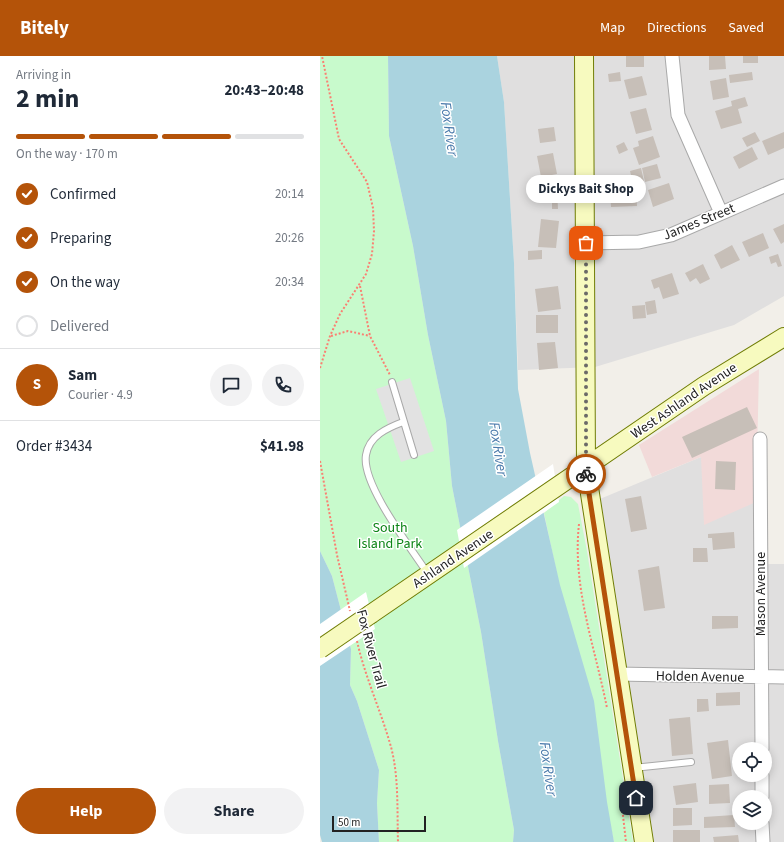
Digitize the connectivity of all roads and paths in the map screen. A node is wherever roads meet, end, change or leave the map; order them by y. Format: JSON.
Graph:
{"nodes":[{"id":1,"x":322,"y":56,"type":"edge"},
{"id":2,"x":584,"y":56,"type":"edge"},
{"id":3,"x":672,"y":56,"type":"edge"},
{"id":4,"x":784,"y":186,"type":"edge"},
{"id":5,"x":721,"y":213,"type":"junction"},
{"id":6,"x":586,"y":243,"type":"junction"},
{"id":7,"x":360,"y":286,"type":"junction"},
{"id":8,"x":330,"y":336,"type":"junction"},
{"id":9,"x":370,"y":336,"type":"junction"},
{"id":10,"x":784,"y":337,"type":"edge"},
{"id":11,"x":320,"y":368,"type":"edge"},
{"id":12,"x":392,"y":382,"type":"joint"},
{"id":13,"x":403,"y":422,"type":"junction"},
{"id":14,"x":760,"y":439,"type":"dead end"},
{"id":15,"x":414,"y":455,"type":"dead end"},
{"id":16,"x":320,"y":462,"type":"edge"},
{"id":17,"x":586,"y":468,"type":"junction"},
{"id":18,"x":579,"y":522,"type":"dead end"},
{"id":19,"x":429,"y":576,"type":"junction"},
{"id":20,"x":351,"y":615,"type":"dead end"},
{"id":21,"x":356,"y":637,"type":"dead end"},
{"id":22,"x":320,"y":650,"type":"edge"},
{"id":23,"x":617,"y":674,"type":"junction"},
{"id":24,"x":784,"y":677,"type":"edge"},
{"id":25,"x":761,"y":678,"type":"junction"},
{"id":26,"x":607,"y":708,"type":"dead end"},
{"id":27,"x":762,"y":742,"type":"edge"},
{"id":28,"x":691,"y":762,"type":"dead end"},
{"id":29,"x":632,"y":768,"type":"junction"},
{"id":30,"x":622,"y":805,"type":"dead end"},
{"id":31,"x":762,"y":830,"type":"edge"},
{"id":32,"x":398,"y":842,"type":"edge"},
{"id":33,"x":626,"y":842,"type":"edge"},
{"id":34,"x":644,"y":842,"type":"edge"},
{"id":35,"x":763,"y":842,"type":"edge"}],
"edges":[{"from":1,"to":7,"type":"path"},
{"from":2,"to":6,"type":"street"},
{"from":3,"to":5,"type":"street"},
{"from":4,"to":5,"type":"street","name":"James Street"},
{"from":5,"to":6,"type":"street","name":"James Street"},
{"from":6,"to":17,"type":"street"},
{"from":7,"to":8,"type":"path"},
{"from":7,"to":9,"type":"path"},
{"from":8,"to":9,"type":"path"},
{"from":8,"to":11,"type":"path"},
{"from":9,"to":12,"type":"path"},
{"from":10,"to":17,"type":"street","name":"West Ashland Avenue"},
{"from":12,"to":13,"type":"lane"},
{"from":13,"to":15,"type":"lane"},
{"from":13,"to":19,"type":"lane"},
{"from":14,"to":25,"type":"street","name":"Mason Avenue"},
{"from":16,"to":20,"type":"path","name":"Fox River Trail"},
{"from":17,"to":19,"type":"street","name":"Ashland Avenue"},
{"from":17,"to":23,"type":"street"},
{"from":18,"to":26,"type":"path"},
{"from":19,"to":22,"type":"street","name":"Ashland Avenue","bridge":true},
{"from":21,"to":32,"type":"path","name":"Fox River Trail"},
{"from":23,"to":25,"type":"street","name":"Holden Avenue"},
{"from":23,"to":29,"type":"street"},
{"from":24,"to":25,"type":"street","name":"Holden Avenue"},
{"from":25,"to":27,"type":"street","name":"Mason Avenue"},
{"from":28,"to":29,"type":"lane"},
{"from":29,"to":34,"type":"street"},
{"from":30,"to":33,"type":"path"},
{"from":31,"to":35,"type":"street"}]}
